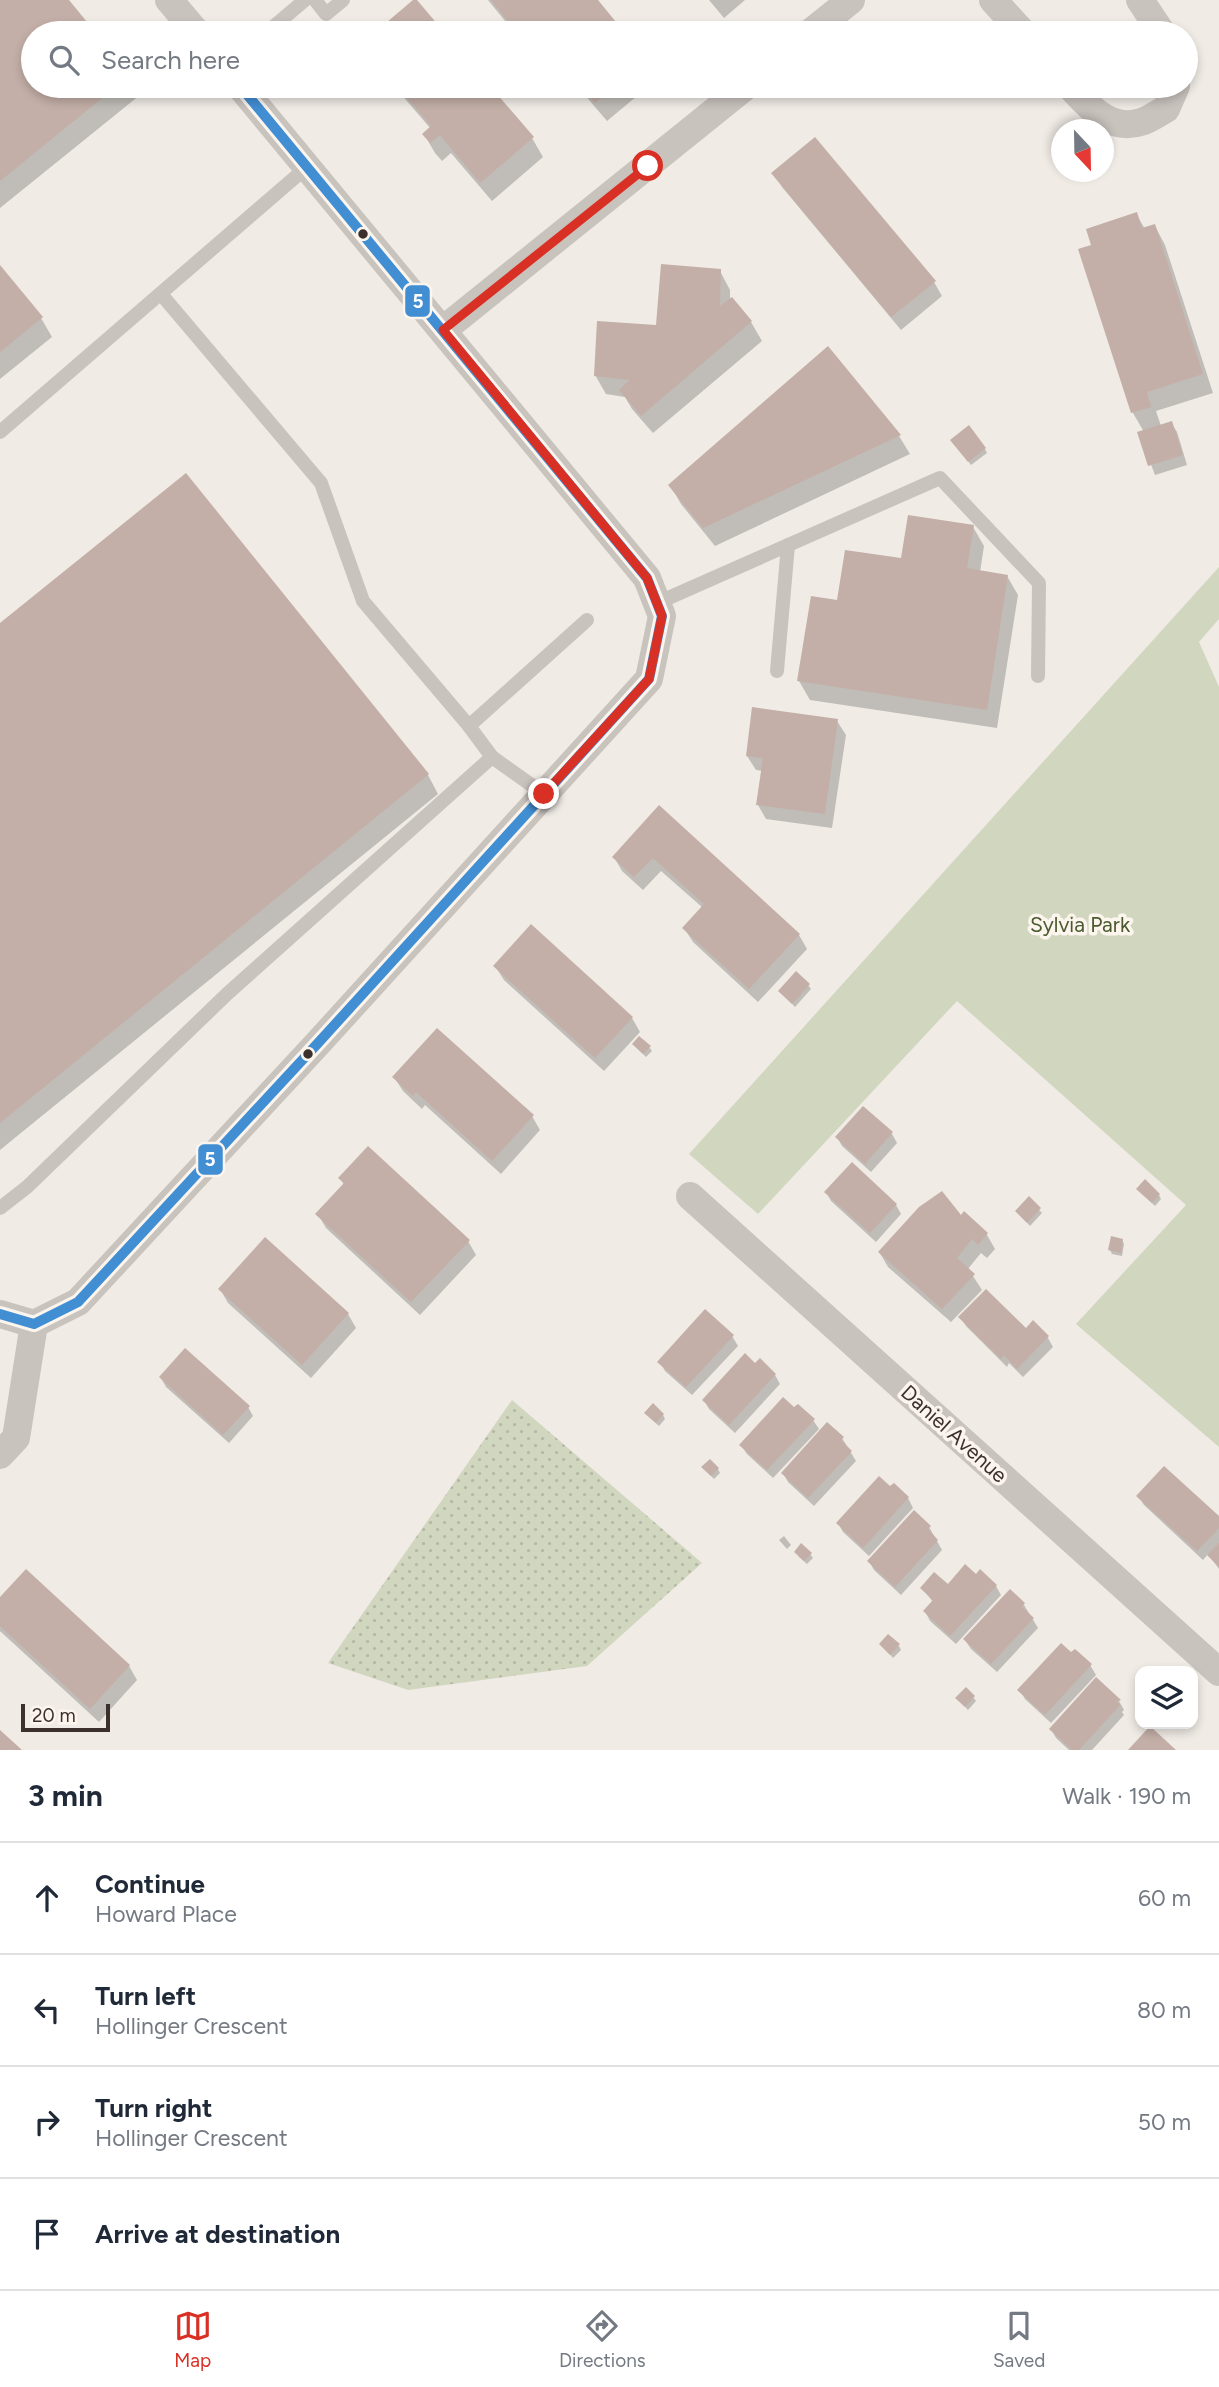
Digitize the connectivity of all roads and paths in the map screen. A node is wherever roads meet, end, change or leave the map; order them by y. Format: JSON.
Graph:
{"nodes":[{"id":1,"x":169,"y":0,"type":"edge"},
{"id":2,"x":305,"y":0,"type":"edge"},
{"id":3,"x":315,"y":0,"type":"edge"},
{"id":4,"x":343,"y":0,"type":"edge"},
{"id":5,"x":851,"y":0,"type":"edge"},
{"id":6,"x":993,"y":0,"type":"edge"},
{"id":7,"x":1140,"y":0,"type":"edge"},
{"id":8,"x":187,"y":21,"type":"edge"},
{"id":9,"x":280,"y":21,"type":"edge"},
{"id":10,"x":825,"y":21,"type":"edge"},
{"id":11,"x":1012,"y":21,"type":"edge"},
{"id":12,"x":1154,"y":21,"type":"edge"},
{"id":13,"x":250,"y":98,"type":"edge"},
{"id":14,"x":732,"y":98,"type":"edge"},
{"id":15,"x":1080,"y":98,"type":"edge"},
{"id":16,"x":1171,"y":98,"type":"edge"},
{"id":17,"x":307,"y":167,"type":"junction"},
{"id":18,"x":161,"y":294,"type":"junction"},
{"id":19,"x":443,"y":330,"type":"junction"},
{"id":20,"x":0,"y":432,"type":"edge"},
{"id":21,"x":788,"y":545,"type":"junction"},
{"id":22,"x":657,"y":603,"type":"junction"},
{"id":23,"x":587,"y":620,"type":"dead end"},
{"id":24,"x":777,"y":671,"type":"dead end"},
{"id":25,"x":1038,"y":676,"type":"dead end"},
{"id":26,"x":469,"y":726,"type":"junction"},
{"id":27,"x":492,"y":757,"type":"junction"},
{"id":28,"x":544,"y":794,"type":"junction"},
{"id":29,"x":690,"y":1196,"type":"dead end"},
{"id":30,"x":0,"y":1208,"type":"edge"},
{"id":31,"x":0,"y":1314,"type":"edge"},
{"id":32,"x":34,"y":1324,"type":"junction"},
{"id":33,"x":0,"y":1455,"type":"edge"},
{"id":34,"x":1219,"y":1672,"type":"edge"}],
"edges":[{"from":1,"to":8,"type":"street"},
{"from":2,"to":9,"type":"lane"},
{"from":3,"to":4,"type":"lane"},
{"from":5,"to":10,"type":"street"},
{"from":6,"to":11,"type":"street"},
{"from":7,"to":12,"type":"street"},
{"from":13,"to":17,"type":"street"},
{"from":14,"to":19,"type":"street"},
{"from":15,"to":16,"type":"street"},
{"from":17,"to":18,"type":"lane"},
{"from":17,"to":19,"type":"street"},
{"from":18,"to":20,"type":"lane"},
{"from":18,"to":26,"type":"lane"},
{"from":19,"to":22,"type":"street"},
{"from":21,"to":22,"type":"lane"},
{"from":21,"to":24,"type":"lane"},
{"from":21,"to":25,"type":"lane"},
{"from":22,"to":28,"type":"street"},
{"from":23,"to":26,"type":"lane"},
{"from":26,"to":27,"type":"lane"},
{"from":27,"to":28,"type":"lane"},
{"from":27,"to":30,"type":"lane"},
{"from":28,"to":32,"type":"street"},
{"from":29,"to":34,"type":"street","name":"Daniel Avenue"},
{"from":31,"to":32,"type":"street"},
{"from":32,"to":33,"type":"street"}]}
